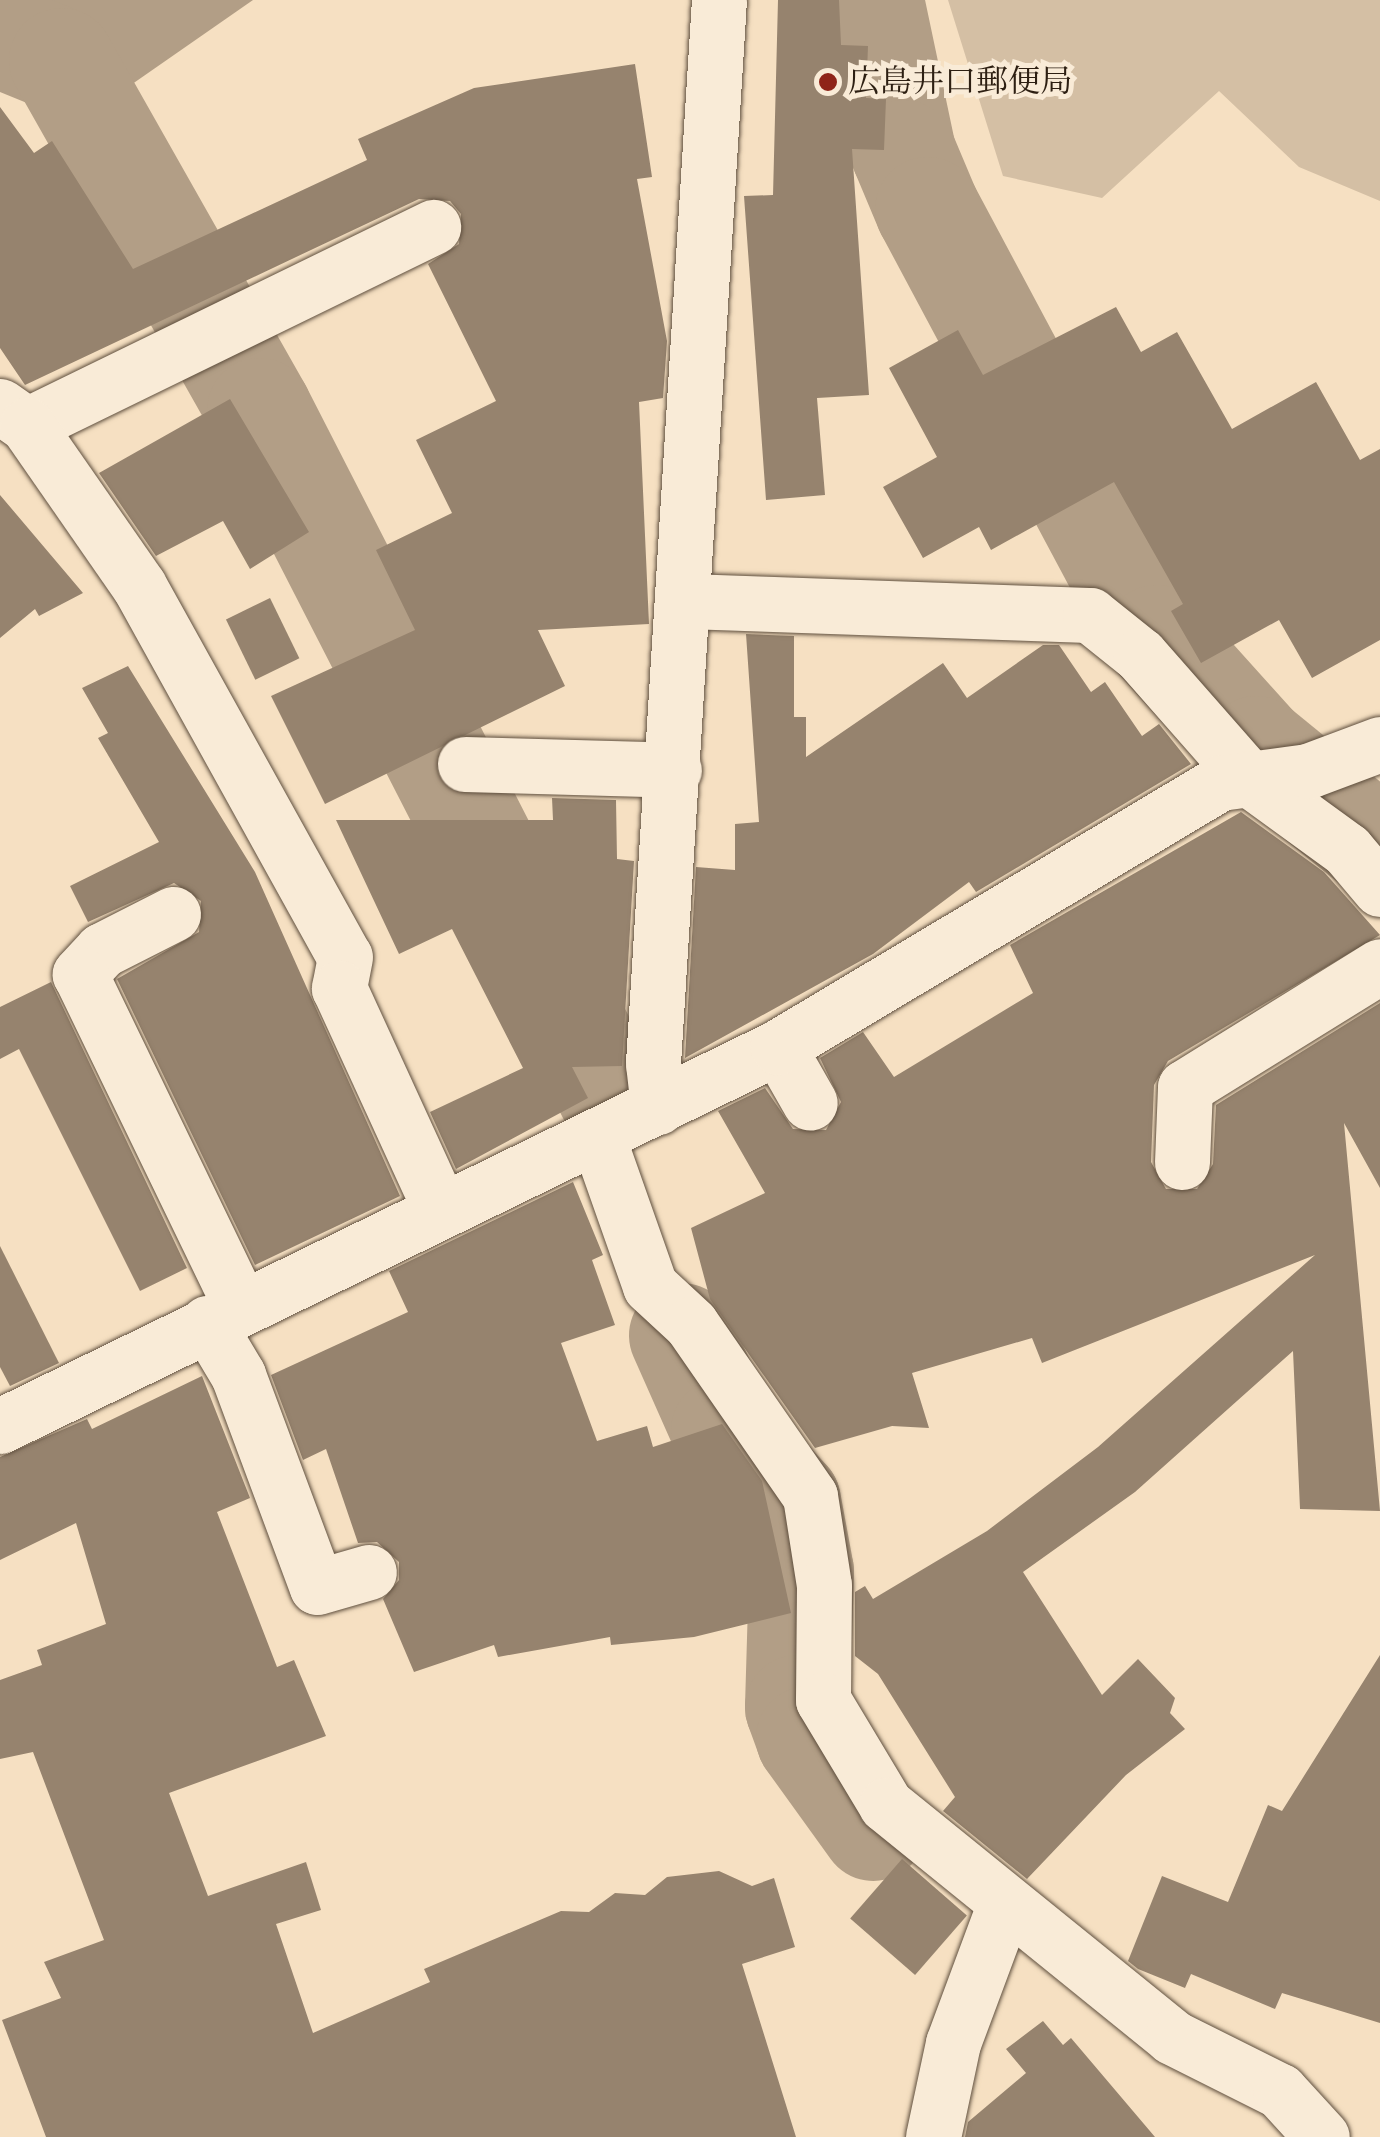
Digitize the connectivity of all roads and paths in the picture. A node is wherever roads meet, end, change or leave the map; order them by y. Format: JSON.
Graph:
{"nodes":[{"id":1,"x":719,"y":0,"type":"edge"},
{"id":2,"x":433,"y":227,"type":"dead end"},
{"id":3,"x":9,"y":416,"type":"edge"},
{"id":4,"x":686,"y":601,"type":"junction"},
{"id":5,"x":1380,"y":744,"type":"edge"},
{"id":6,"x":464,"y":764,"type":"dead end"},
{"id":7,"x":674,"y":770,"type":"junction"},
{"id":8,"x":1273,"y":775,"type":"junction"},
{"id":9,"x":1380,"y":889,"type":"edge"},
{"id":10,"x":173,"y":914,"type":"dead end"},
{"id":11,"x":1380,"y":966,"type":"edge"},
{"id":12,"x":778,"y":1047,"type":"junction"},
{"id":13,"x":810,"y":1103,"type":"dead end"},
{"id":14,"x":658,"y":1107,"type":"junction"},
{"id":15,"x":598,"y":1141,"type":"junction"},
{"id":16,"x":1182,"y":1162,"type":"dead end"},
{"id":17,"x":441,"y":1211,"type":"junction"},
{"id":18,"x":224,"y":1315,"type":"junction"},
{"id":19,"x":0,"y":1426,"type":"edge"},
{"id":20,"x":369,"y":1572,"type":"dead end"},
{"id":21,"x":1004,"y":1906,"type":"junction"},
{"id":22,"x":933,"y":2137,"type":"edge"},
{"id":23,"x":1322,"y":2137,"type":"edge"}],
"edges":[{"from":1,"to":4,"type":"street"},
{"from":2,"to":3,"type":"street"},
{"from":3,"to":17,"type":"street"},
{"from":4,"to":7,"type":"street"},
{"from":4,"to":8,"type":"street"},
{"from":5,"to":8,"type":"street"},
{"from":6,"to":7,"type":"street"},
{"from":7,"to":14,"type":"street"},
{"from":8,"to":9,"type":"street"},
{"from":8,"to":12,"type":"street"},
{"from":10,"to":18,"type":"street"},
{"from":11,"to":16,"type":"street"},
{"from":12,"to":13,"type":"street"},
{"from":12,"to":14,"type":"street"},
{"from":14,"to":15,"type":"street"},
{"from":15,"to":17,"type":"street"},
{"from":15,"to":21,"type":"street"},
{"from":17,"to":18,"type":"street"},
{"from":18,"to":19,"type":"street"},
{"from":18,"to":20,"type":"street"},
{"from":21,"to":22,"type":"street"},
{"from":21,"to":23,"type":"street"}]}
